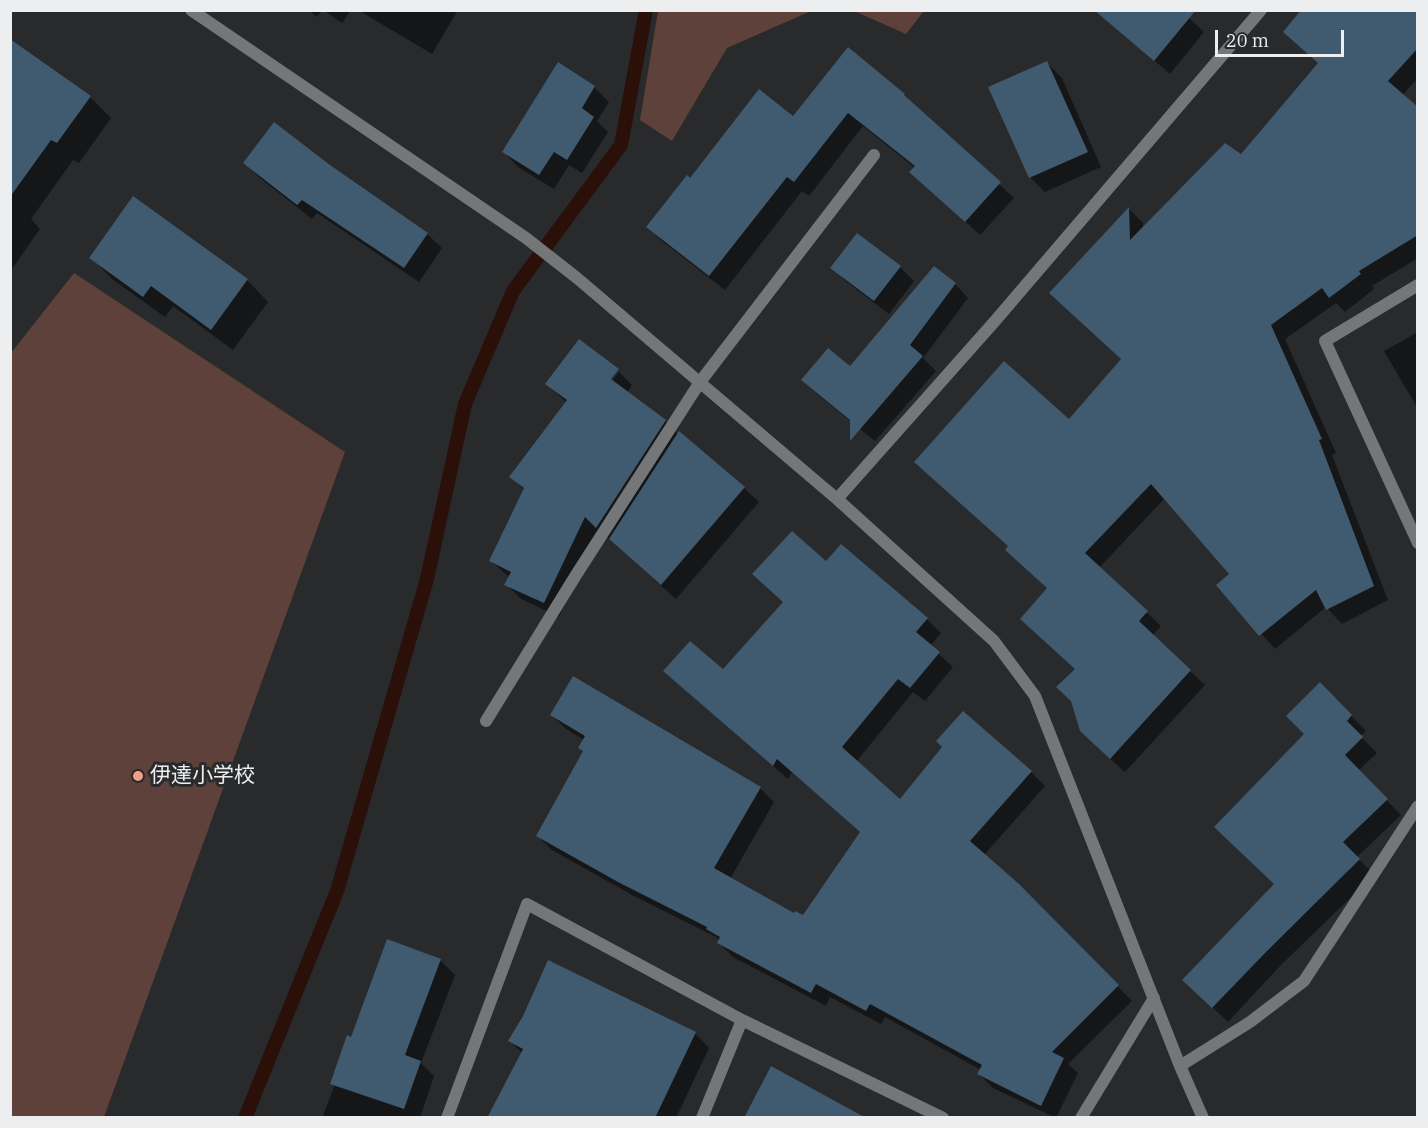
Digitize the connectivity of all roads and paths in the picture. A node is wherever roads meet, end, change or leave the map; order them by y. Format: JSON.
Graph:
{"nodes":[{"id":1,"x":191,"y":10,"type":"edge"},
{"id":2,"x":1261,"y":10,"type":"edge"},
{"id":3,"x":873,"y":155,"type":"dead end"},
{"id":4,"x":1418,"y":285,"type":"edge"},
{"id":5,"x":700,"y":382,"type":"junction"},
{"id":6,"x":837,"y":499,"type":"junction"},
{"id":7,"x":1418,"y":543,"type":"edge"},
{"id":8,"x":486,"y":721,"type":"dead end"},
{"id":9,"x":1418,"y":806,"type":"edge"},
{"id":10,"x":1154,"y":998,"type":"junction"},
{"id":11,"x":742,"y":1020,"type":"junction"},
{"id":12,"x":1180,"y":1066,"type":"junction"},
{"id":13,"x":447,"y":1118,"type":"edge"},
{"id":14,"x":702,"y":1118,"type":"edge"},
{"id":15,"x":943,"y":1118,"type":"edge"},
{"id":16,"x":1081,"y":1118,"type":"edge"},
{"id":17,"x":1203,"y":1118,"type":"edge"}],
"edges":[{"from":1,"to":5,"type":"street"},
{"from":2,"to":6,"type":"street"},
{"from":3,"to":5,"type":"street"},
{"from":4,"to":7,"type":"street"},
{"from":5,"to":6,"type":"street"},
{"from":5,"to":8,"type":"street"},
{"from":6,"to":10,"type":"street"},
{"from":9,"to":12,"type":"street"},
{"from":10,"to":12,"type":"street"},
{"from":10,"to":16,"type":"street"},
{"from":11,"to":13,"type":"street"},
{"from":11,"to":14,"type":"street"},
{"from":11,"to":15,"type":"street"},
{"from":12,"to":17,"type":"street"}]}
